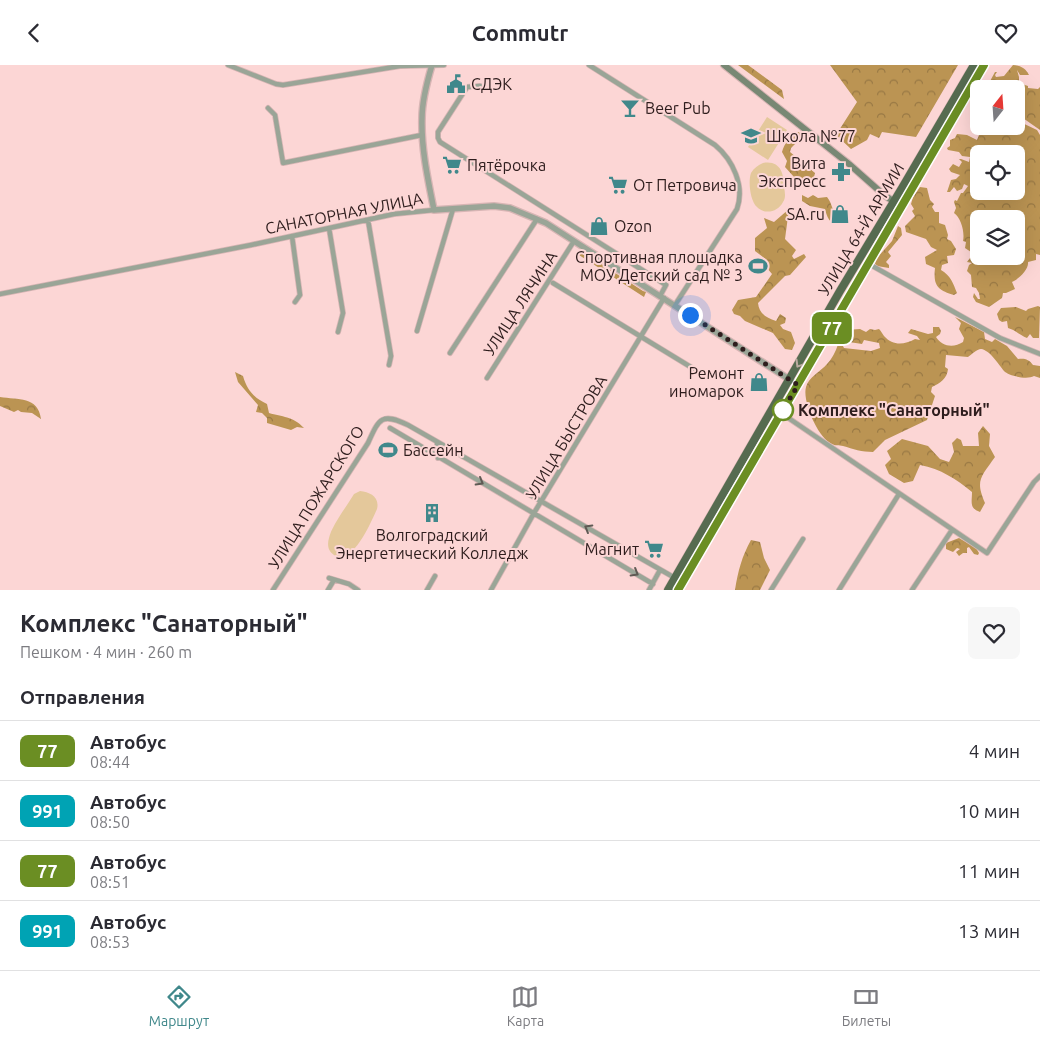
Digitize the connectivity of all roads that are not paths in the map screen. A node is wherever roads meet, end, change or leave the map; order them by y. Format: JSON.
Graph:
{"nodes":[{"id":1,"x":228,"y":65,"type":"edge"},
{"id":2,"x":444,"y":65,"type":"edge"},
{"id":3,"x":589,"y":65,"type":"edge"},
{"id":4,"x":724,"y":65,"type":"edge"},
{"id":5,"x":974,"y":65,"type":"edge"},
{"id":6,"x":984,"y":65,"type":"edge"},
{"id":7,"x":432,"y":66,"type":"edge"},
{"id":8,"x":480,"y":87,"type":"dead end"},
{"id":9,"x":268,"y":107,"type":"dead end"},
{"id":10,"x":422,"y":135,"type":"junction"},
{"id":11,"x":894,"y":201,"type":"junction"},
{"id":12,"x":902,"y":207,"type":"junction"},
{"id":13,"x":453,"y":209,"type":"junction"},
{"id":14,"x":434,"y":210,"type":"junction"},
{"id":15,"x":537,"y":219,"type":"junction"},
{"id":16,"x":368,"y":220,"type":"junction"},
{"id":17,"x":329,"y":228,"type":"junction"},
{"id":18,"x":292,"y":236,"type":"junction"},
{"id":19,"x":574,"y":241,"type":"junction"},
{"id":20,"x":607,"y":249,"type":"junction"},
{"id":21,"x":601,"y":258,"type":"junction"},
{"id":22,"x":869,"y":264,"type":"junction"},
{"id":23,"x":553,"y":283,"type":"dead end"},
{"id":24,"x":0,"y":295,"type":"edge"},
{"id":25,"x":662,"y":297,"type":"junction"},
{"id":26,"x":295,"y":302,"type":"dead end"},
{"id":27,"x":675,"y":305,"type":"junction"},
{"id":28,"x":417,"y":331,"type":"dead end"},
{"id":29,"x":338,"y":332,"type":"dead end"},
{"id":30,"x":641,"y":337,"type":"junction"},
{"id":31,"x":450,"y":353,"type":"dead end"},
{"id":32,"x":1040,"y":354,"type":"edge"},
{"id":33,"x":389,"y":365,"type":"dead end"},
{"id":34,"x":694,"y":369,"type":"dead end"},
{"id":35,"x":486,"y":377,"type":"dead end"},
{"id":36,"x":789,"y":380,"type":"junction"},
{"id":37,"x":798,"y":385,"type":"junction"},
{"id":38,"x":781,"y":413,"type":"junction"},
{"id":39,"x":390,"y":428,"type":"dead end"},
{"id":40,"x":437,"y":442,"type":"junction"},
{"id":41,"x":438,"y":458,"type":"junction"},
{"id":42,"x":1040,"y":476,"type":"edge"},
{"id":43,"x":899,"y":494,"type":"junction"},
{"id":44,"x":542,"y":501,"type":"junction"},
{"id":45,"x":534,"y":513,"type":"junction"},
{"id":46,"x":952,"y":530,"type":"junction"},
{"id":47,"x":803,"y":539,"type":"dead end"},
{"id":48,"x":660,"y":570,"type":"junction"},
{"id":49,"x":435,"y":576,"type":"dead end"},
{"id":50,"x":675,"y":578,"type":"junction"},
{"id":51,"x":652,"y":584,"type":"junction"},
{"id":52,"x":273,"y":590,"type":"edge"},
{"id":53,"x":328,"y":590,"type":"edge"},
{"id":54,"x":358,"y":590,"type":"edge"},
{"id":55,"x":427,"y":590,"type":"edge"},
{"id":56,"x":491,"y":590,"type":"edge"},
{"id":57,"x":649,"y":590,"type":"edge"},
{"id":58,"x":668,"y":590,"type":"edge"},
{"id":59,"x":678,"y":590,"type":"edge"},
{"id":60,"x":771,"y":590,"type":"edge"},
{"id":61,"x":839,"y":590,"type":"edge"},
{"id":62,"x":912,"y":590,"type":"edge"}],
"edges":[{"from":1,"to":7,"type":"street"},
{"from":2,"to":7,"type":"street"},
{"from":3,"to":27,"type":"street"},
{"from":4,"to":11,"type":"main road"},
{"from":5,"to":11,"type":"highway","name":"УЛИЦА 64-Й АРМИИ"},
{"from":6,"to":12,"type":"highway","name":"УЛИЦА 64-Й АРМИИ"},
{"from":7,"to":10,"type":"street"},
{"from":8,"to":20,"type":"street"},
{"from":9,"to":10,"type":"street"},
{"from":10,"to":14,"type":"street"},
{"from":11,"to":12,"type":"main road"},
{"from":11,"to":36,"type":"highway","name":"УЛИЦА 64-Й АРМИИ","one_way":true},
{"from":12,"to":22,"type":"highway","name":"УЛИЦА 64-Й АРМИИ"},
{"from":13,"to":14,"type":"street","name":"САНАТОРНАЯ УЛИЦА"},
{"from":13,"to":15,"type":"street","name":"САНАТОРНАЯ УЛИЦА"},
{"from":13,"to":28,"type":"street"},
{"from":14,"to":16,"type":"street","name":"САНАТОРНАЯ УЛИЦА"},
{"from":15,"to":19,"type":"street","name":"САНАТОРНАЯ УЛИЦА"},
{"from":15,"to":31,"type":"street"},
{"from":16,"to":17,"type":"street","name":"САНАТОРНАЯ УЛИЦА"},
{"from":16,"to":33,"type":"street"},
{"from":17,"to":18,"type":"street","name":"САНАТОРНАЯ УЛИЦА"},
{"from":17,"to":29,"type":"street"},
{"from":18,"to":24,"type":"street","name":"САНАТОРНАЯ УЛИЦА"},
{"from":18,"to":26,"type":"street"},
{"from":19,"to":21,"type":"street","name":"САНАТОРНАЯ УЛИЦА"},
{"from":19,"to":35,"type":"street","name":"УЛИЦА ЛЯЧИНА"},
{"from":20,"to":21,"type":"street"},
{"from":20,"to":25,"type":"street"},
{"from":21,"to":25,"type":"street","name":"САНАТОРНАЯ УЛИЦА"},
{"from":22,"to":32,"type":"street"},
{"from":22,"to":37,"type":"highway","name":"УЛИЦА 64-Й АРМИИ"},
{"from":23,"to":30,"type":"street"},
{"from":25,"to":27,"type":"street","name":"САНАТОРНАЯ УЛИЦА"},
{"from":25,"to":30,"type":"street","name":"УЛИЦА БЫСТРОВА"},
{"from":27,"to":36,"type":"street","name":"САНАТОРНАЯ УЛИЦА"},
{"from":30,"to":34,"type":"street"},
{"from":30,"to":44,"type":"street","name":"УЛИЦА БЫСТРОВА"},
{"from":36,"to":37,"type":"street","name":"САНАТОРНАЯ УЛИЦА"},
{"from":36,"to":50,"type":"highway","name":"УЛИЦА 64-Й АРМИИ"},
{"from":37,"to":38,"type":"highway","name":"УЛИЦА 64-Й АРМИИ"},
{"from":38,"to":43,"type":"street"},
{"from":38,"to":59,"type":"highway","name":"УЛИЦА 64-Й АРМИИ"},
{"from":39,"to":41,"type":"street"},
{"from":40,"to":41,"type":"street"},
{"from":40,"to":44,"type":"street"},
{"from":40,"to":52,"type":"street","name":"УЛИЦА ПОЖАРСКОГО"},
{"from":41,"to":45,"type":"street","one_way":true},
{"from":42,"to":46,"type":"street"},
{"from":43,"to":46,"type":"street"},
{"from":43,"to":61,"type":"street"},
{"from":44,"to":45,"type":"street","name":"УЛИЦА БЫСТРОВА"},
{"from":48,"to":44,"type":"street","one_way":true},
{"from":45,"to":51,"type":"street","one_way":true},
{"from":45,"to":56,"type":"street","name":"УЛИЦА БЫСТРОВА"},
{"from":46,"to":62,"type":"street"},
{"from":47,"to":60,"type":"street"},
{"from":48,"to":50,"type":"street"},
{"from":48,"to":51,"type":"street"},
{"from":49,"to":55,"type":"street"},
{"from":50,"to":58,"type":"highway","name":"УЛИЦА 64-Й АРМИИ"},
{"from":51,"to":57,"type":"street"},
{"from":53,"to":54,"type":"street"}]}
